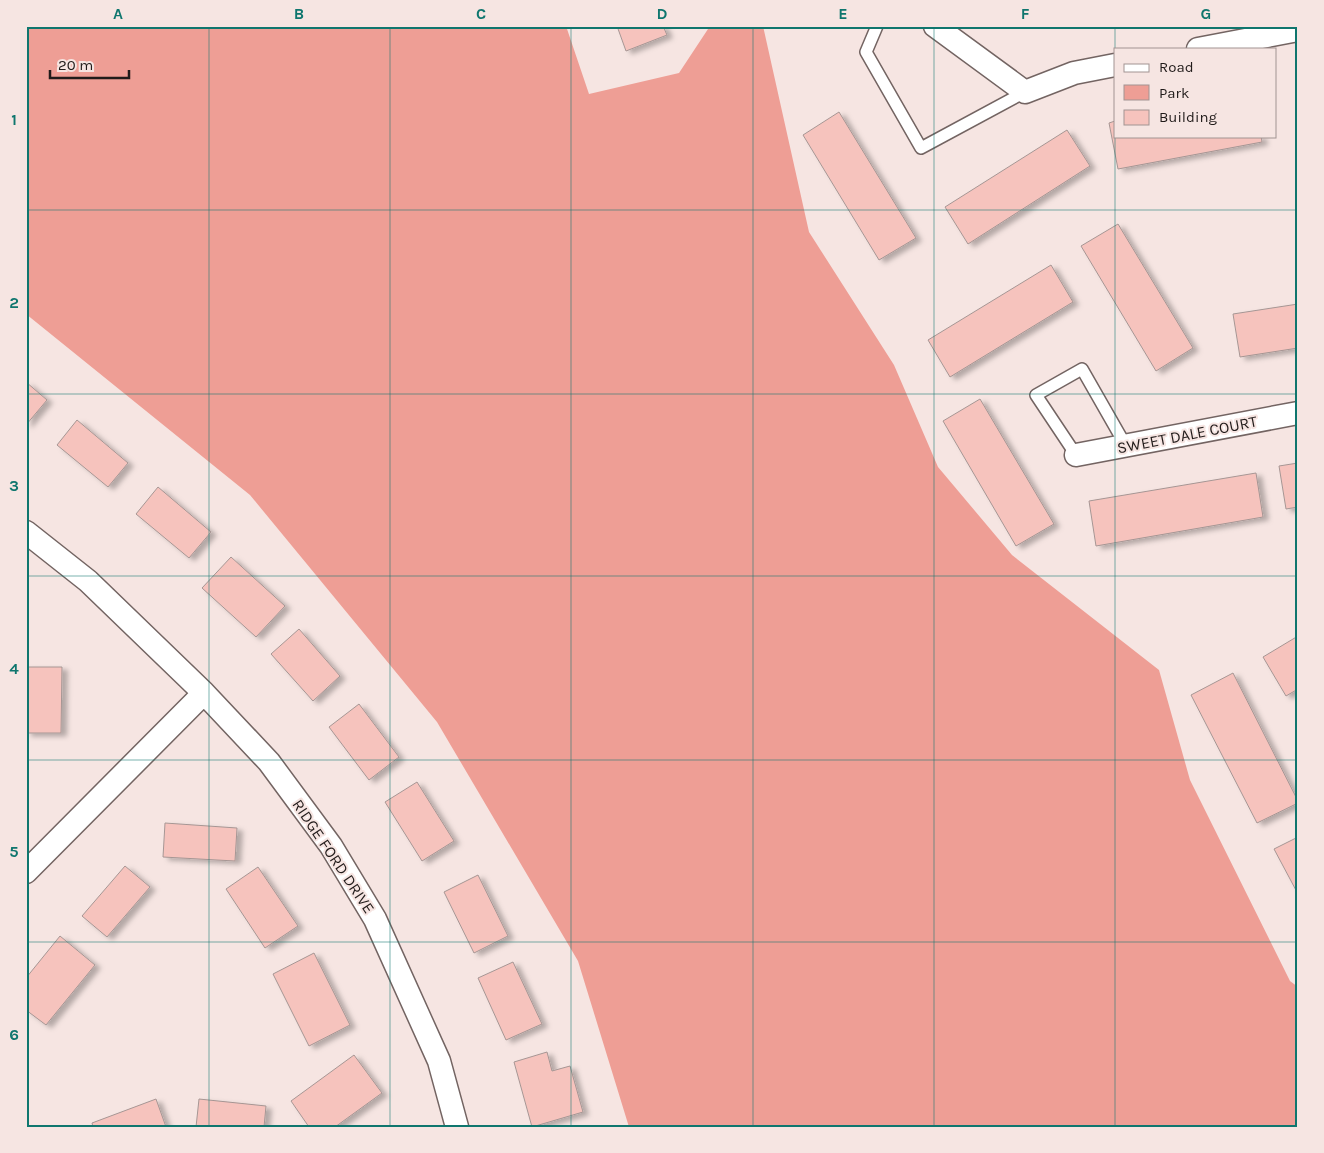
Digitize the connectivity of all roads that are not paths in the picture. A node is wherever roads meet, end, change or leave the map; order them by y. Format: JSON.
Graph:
{"nodes":[{"id":1,"x":877,"y":26,"type":"edge"},
{"id":2,"x":935,"y":26,"type":"edge"},
{"id":3,"x":1298,"y":30,"type":"edge"},
{"id":4,"x":1203,"y":48,"type":"edge"},
{"id":5,"x":1114,"y":65,"type":"edge"},
{"id":6,"x":1025,"y":92,"type":"junction"},
{"id":7,"x":1298,"y":413,"type":"edge"},
{"id":8,"x":1126,"y":446,"type":"junction"},
{"id":9,"x":1076,"y":455,"type":"joint"},
{"id":10,"x":26,"y":532,"type":"edge"},
{"id":11,"x":204,"y":693,"type":"junction"},
{"id":12,"x":26,"y":872,"type":"edge"},
{"id":13,"x":457,"y":1127,"type":"edge"}],
"edges":[{"from":1,"to":6,"type":"lane"},
{"from":2,"to":6,"type":"street"},
{"from":3,"to":4,"type":"street"},
{"from":5,"to":6,"type":"street"},
{"from":7,"to":8,"type":"street","name":"SWEET DALE COURT"},
{"from":8,"to":9,"type":"street","name":"SWEET DALE COURT"},
{"from":8,"to":9,"type":"lane"},
{"from":10,"to":11,"type":"street","name":"RIDGE FORD DRIVE"},
{"from":11,"to":12,"type":"street"},
{"from":11,"to":13,"type":"street","name":"RIDGE FORD DRIVE"}]}
